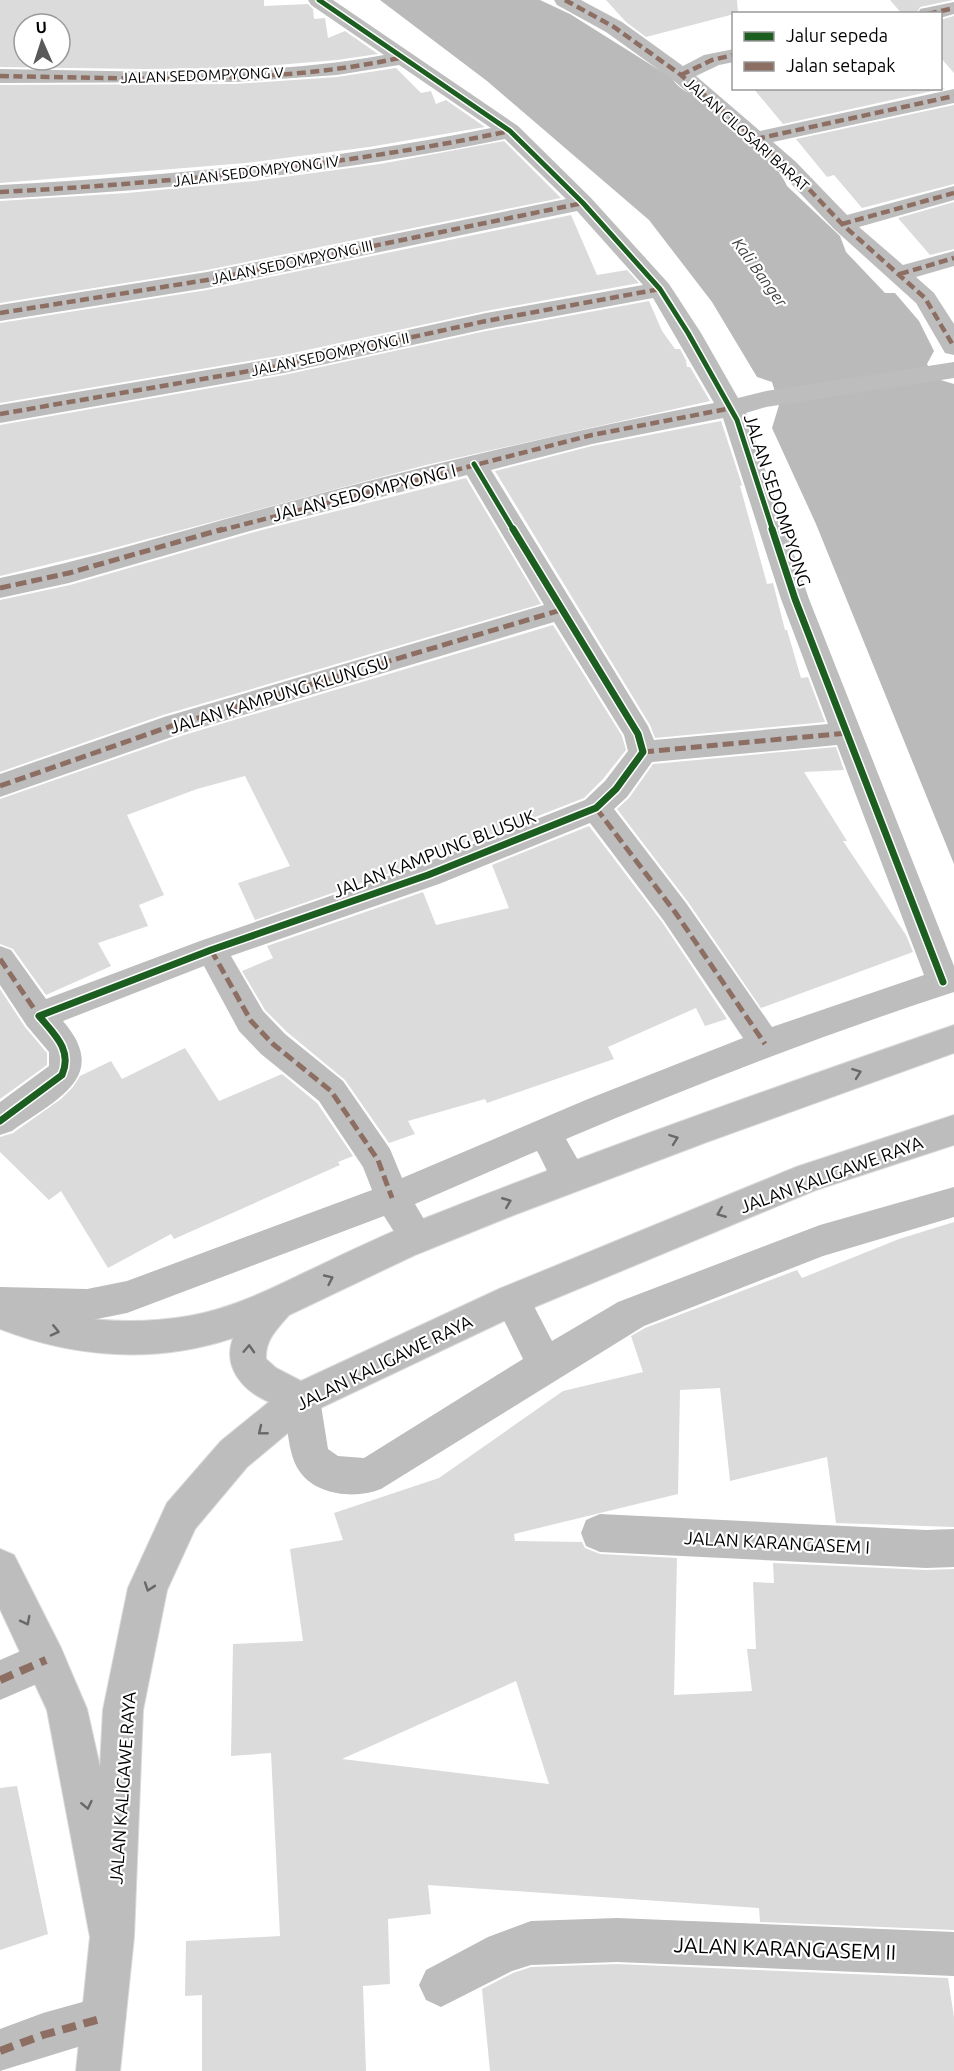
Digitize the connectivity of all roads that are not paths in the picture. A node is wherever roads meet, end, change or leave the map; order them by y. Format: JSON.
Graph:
{"nodes":[{"id":1,"x":319,"y":0,"type":"edge"},
{"id":2,"x":570,"y":3,"type":"edge"},
{"id":3,"x":954,"y":8,"type":"edge"},
{"id":4,"x":937,"y":12,"type":"edge"},
{"id":5,"x":732,"y":55,"type":"edge"},
{"id":6,"x":404,"y":57,"type":"junction"},
{"id":7,"x":681,"y":75,"type":"junction"},
{"id":8,"x":0,"y":76,"type":"edge"},
{"id":9,"x":954,"y":96,"type":"edge"},
{"id":10,"x":510,"y":131,"type":"junction"},
{"id":11,"x":756,"y":139,"type":"junction"},
{"id":12,"x":0,"y":192,"type":"edge"},
{"id":13,"x":954,"y":193,"type":"edge"},
{"id":14,"x":583,"y":203,"type":"junction"},
{"id":15,"x":842,"y":224,"type":"junction"},
{"id":16,"x":954,"y":258,"type":"edge"},
{"id":17,"x":900,"y":274,"type":"junction"},
{"id":18,"x":660,"y":289,"type":"junction"},
{"id":19,"x":0,"y":313,"type":"edge"},
{"id":20,"x":954,"y":347,"type":"edge"},
{"id":21,"x":944,"y":372,"type":"edge"},
{"id":22,"x":732,"y":408,"type":"junction"},
{"id":23,"x":0,"y":414,"type":"edge"},
{"id":24,"x":474,"y":464,"type":"junction"},
{"id":25,"x":0,"y":588,"type":"edge"},
{"id":26,"x":561,"y":610,"type":"junction"},
{"id":27,"x":847,"y":733,"type":"junction"},
{"id":28,"x":643,"y":752,"type":"junction"},
{"id":29,"x":0,"y":786,"type":"edge"},
{"id":30,"x":596,"y":808,"type":"junction"},
{"id":31,"x":211,"y":950,"type":"junction"},
{"id":32,"x":0,"y":959,"type":"edge"},
{"id":33,"x":948,"y":981,"type":"edge"},
{"id":34,"x":39,"y":1016,"type":"junction"},
{"id":35,"x":954,"y":1039,"type":"edge"},
{"id":36,"x":765,"y":1044,"type":"junction"},
{"id":37,"x":0,"y":1121,"type":"edge"},
{"id":38,"x":954,"y":1130,"type":"edge"},
{"id":39,"x":544,"y":1133,"type":"junction"},
{"id":40,"x":570,"y":1176,"type":"junction"},
{"id":41,"x":392,"y":1198,"type":"junction"},
{"id":42,"x":954,"y":1202,"type":"edge"},
{"id":43,"x":417,"y":1238,"type":"junction"},
{"id":44,"x":513,"y":1300,"type":"junction"},
{"id":45,"x":0,"y":1303,"type":"edge"},
{"id":46,"x":276,"y":1304,"type":"junction"},
{"id":47,"x":0,"y":1313,"type":"edge"},
{"id":48,"x":545,"y":1365,"type":"junction"},
{"id":49,"x":302,"y":1399,"type":"junction"},
{"id":50,"x":600,"y":1533,"type":"dead end"},
{"id":51,"x":954,"y":1548,"type":"edge"},
{"id":52,"x":0,"y":1568,"type":"edge"},
{"id":53,"x":46,"y":1660,"type":"junction"},
{"id":54,"x":0,"y":1680,"type":"edge"},
{"id":55,"x":112,"y":1937,"type":"junction"},
{"id":56,"x":954,"y":1954,"type":"edge"},
{"id":57,"x":441,"y":1985,"type":"dead end"},
{"id":58,"x":104,"y":2018,"type":"junction"},
{"id":59,"x":0,"y":2051,"type":"edge"},
{"id":60,"x":98,"y":2071,"type":"edge"}],
"edges":[{"from":1,"to":6,"type":"main road","name":"JALAN SEDOMPYONG"},
{"from":2,"to":7,"type":"main road","name":"JALAN CILOSARI BARAT"},
{"from":3,"to":4,"type":"main road"},
{"from":5,"to":7,"type":"main road"},
{"from":6,"to":8,"type":"main road","name":"JALAN SEDOMPYONG V"},
{"from":6,"to":10,"type":"main road","name":"JALAN SEDOMPYONG"},
{"from":7,"to":11,"type":"main road","name":"JALAN CILOSARI BARAT"},
{"from":9,"to":11,"type":"main road"},
{"from":10,"to":12,"type":"main road","name":"JALAN SEDOMPYONG IV"},
{"from":10,"to":14,"type":"main road","name":"JALAN SEDOMPYONG"},
{"from":11,"to":15,"type":"main road","name":"JALAN CILOSARI BARAT"},
{"from":13,"to":15,"type":"main road"},
{"from":14,"to":18,"type":"main road","name":"JALAN SEDOMPYONG"},
{"from":14,"to":19,"type":"main road","name":"JALAN SEDOMPYONG III"},
{"from":15,"to":17,"type":"main road","name":"JALAN CILOSARI BARAT"},
{"from":16,"to":17,"type":"main road"},
{"from":17,"to":20,"type":"main road","name":"JALAN CILOSARI BARAT"},
{"from":18,"to":22,"type":"main road","name":"JALAN SEDOMPYONG"},
{"from":18,"to":23,"type":"main road","name":"JALAN SEDOMPYONG II"},
{"from":21,"to":22,"type":"main road","name":"JALAN SEDOMPYONG I"},
{"from":22,"to":24,"type":"main road","name":"JALAN SEDOMPYONG I"},
{"from":22,"to":27,"type":"main road","name":"JALAN SEDOMPYONG"},
{"from":24,"to":25,"type":"main road","name":"JALAN SEDOMPYONG I"},
{"from":24,"to":26,"type":"main road"},
{"from":26,"to":28,"type":"main road"},
{"from":26,"to":29,"type":"main road","name":"JALAN KAMPUNG KLUNGSU"},
{"from":27,"to":28,"type":"main road"},
{"from":27,"to":33,"type":"main road","name":"JALAN SEDOMPYONG"},
{"from":28,"to":30,"type":"main road","name":"JALAN KAMPUNG BLUSUK"},
{"from":30,"to":31,"type":"main road","name":"JALAN KAMPUNG BLUSUK"},
{"from":30,"to":36,"type":"main road"},
{"from":31,"to":34,"type":"main road","name":"JALAN KAMPUNG BLUSUK"},
{"from":31,"to":41,"type":"main road"},
{"from":32,"to":34,"type":"main road"},
{"from":33,"to":36,"type":"main road"},
{"from":34,"to":37,"type":"main road"},
{"from":40,"to":35,"type":"main road","one_way":true},
{"from":36,"to":39,"type":"main road"},
{"from":38,"to":44,"type":"main road","name":"JALAN KALIGAWE RAYA","one_way":true},
{"from":39,"to":40,"type":"main road"},
{"from":39,"to":41,"type":"main road"},
{"from":43,"to":40,"type":"main road","one_way":true},
{"from":41,"to":43,"type":"main road"},
{"from":41,"to":45,"type":"main road"},
{"from":42,"to":48,"type":"main road"},
{"from":46,"to":43,"type":"main road","one_way":true},
{"from":44,"to":48,"type":"main road"},
{"from":44,"to":49,"type":"main road","name":"JALAN KALIGAWE RAYA"},
{"from":47,"to":46,"type":"main road","one_way":true},
{"from":49,"to":46,"type":"main road","one_way":true},
{"from":48,"to":49,"type":"main road"},
{"from":49,"to":55,"type":"main road","name":"JALAN KALIGAWE RAYA","one_way":true},
{"from":50,"to":51,"type":"main road","name":"JALAN KARANGASEM I"},
{"from":52,"to":53,"type":"main road","one_way":true},
{"from":53,"to":54,"type":"main road"},
{"from":53,"to":55,"type":"main road","one_way":true},
{"from":55,"to":58,"type":"main road"},
{"from":56,"to":57,"type":"main road","name":"JALAN KARANGASEM II"},
{"from":58,"to":59,"type":"main road"},
{"from":58,"to":60,"type":"main road"}]}
